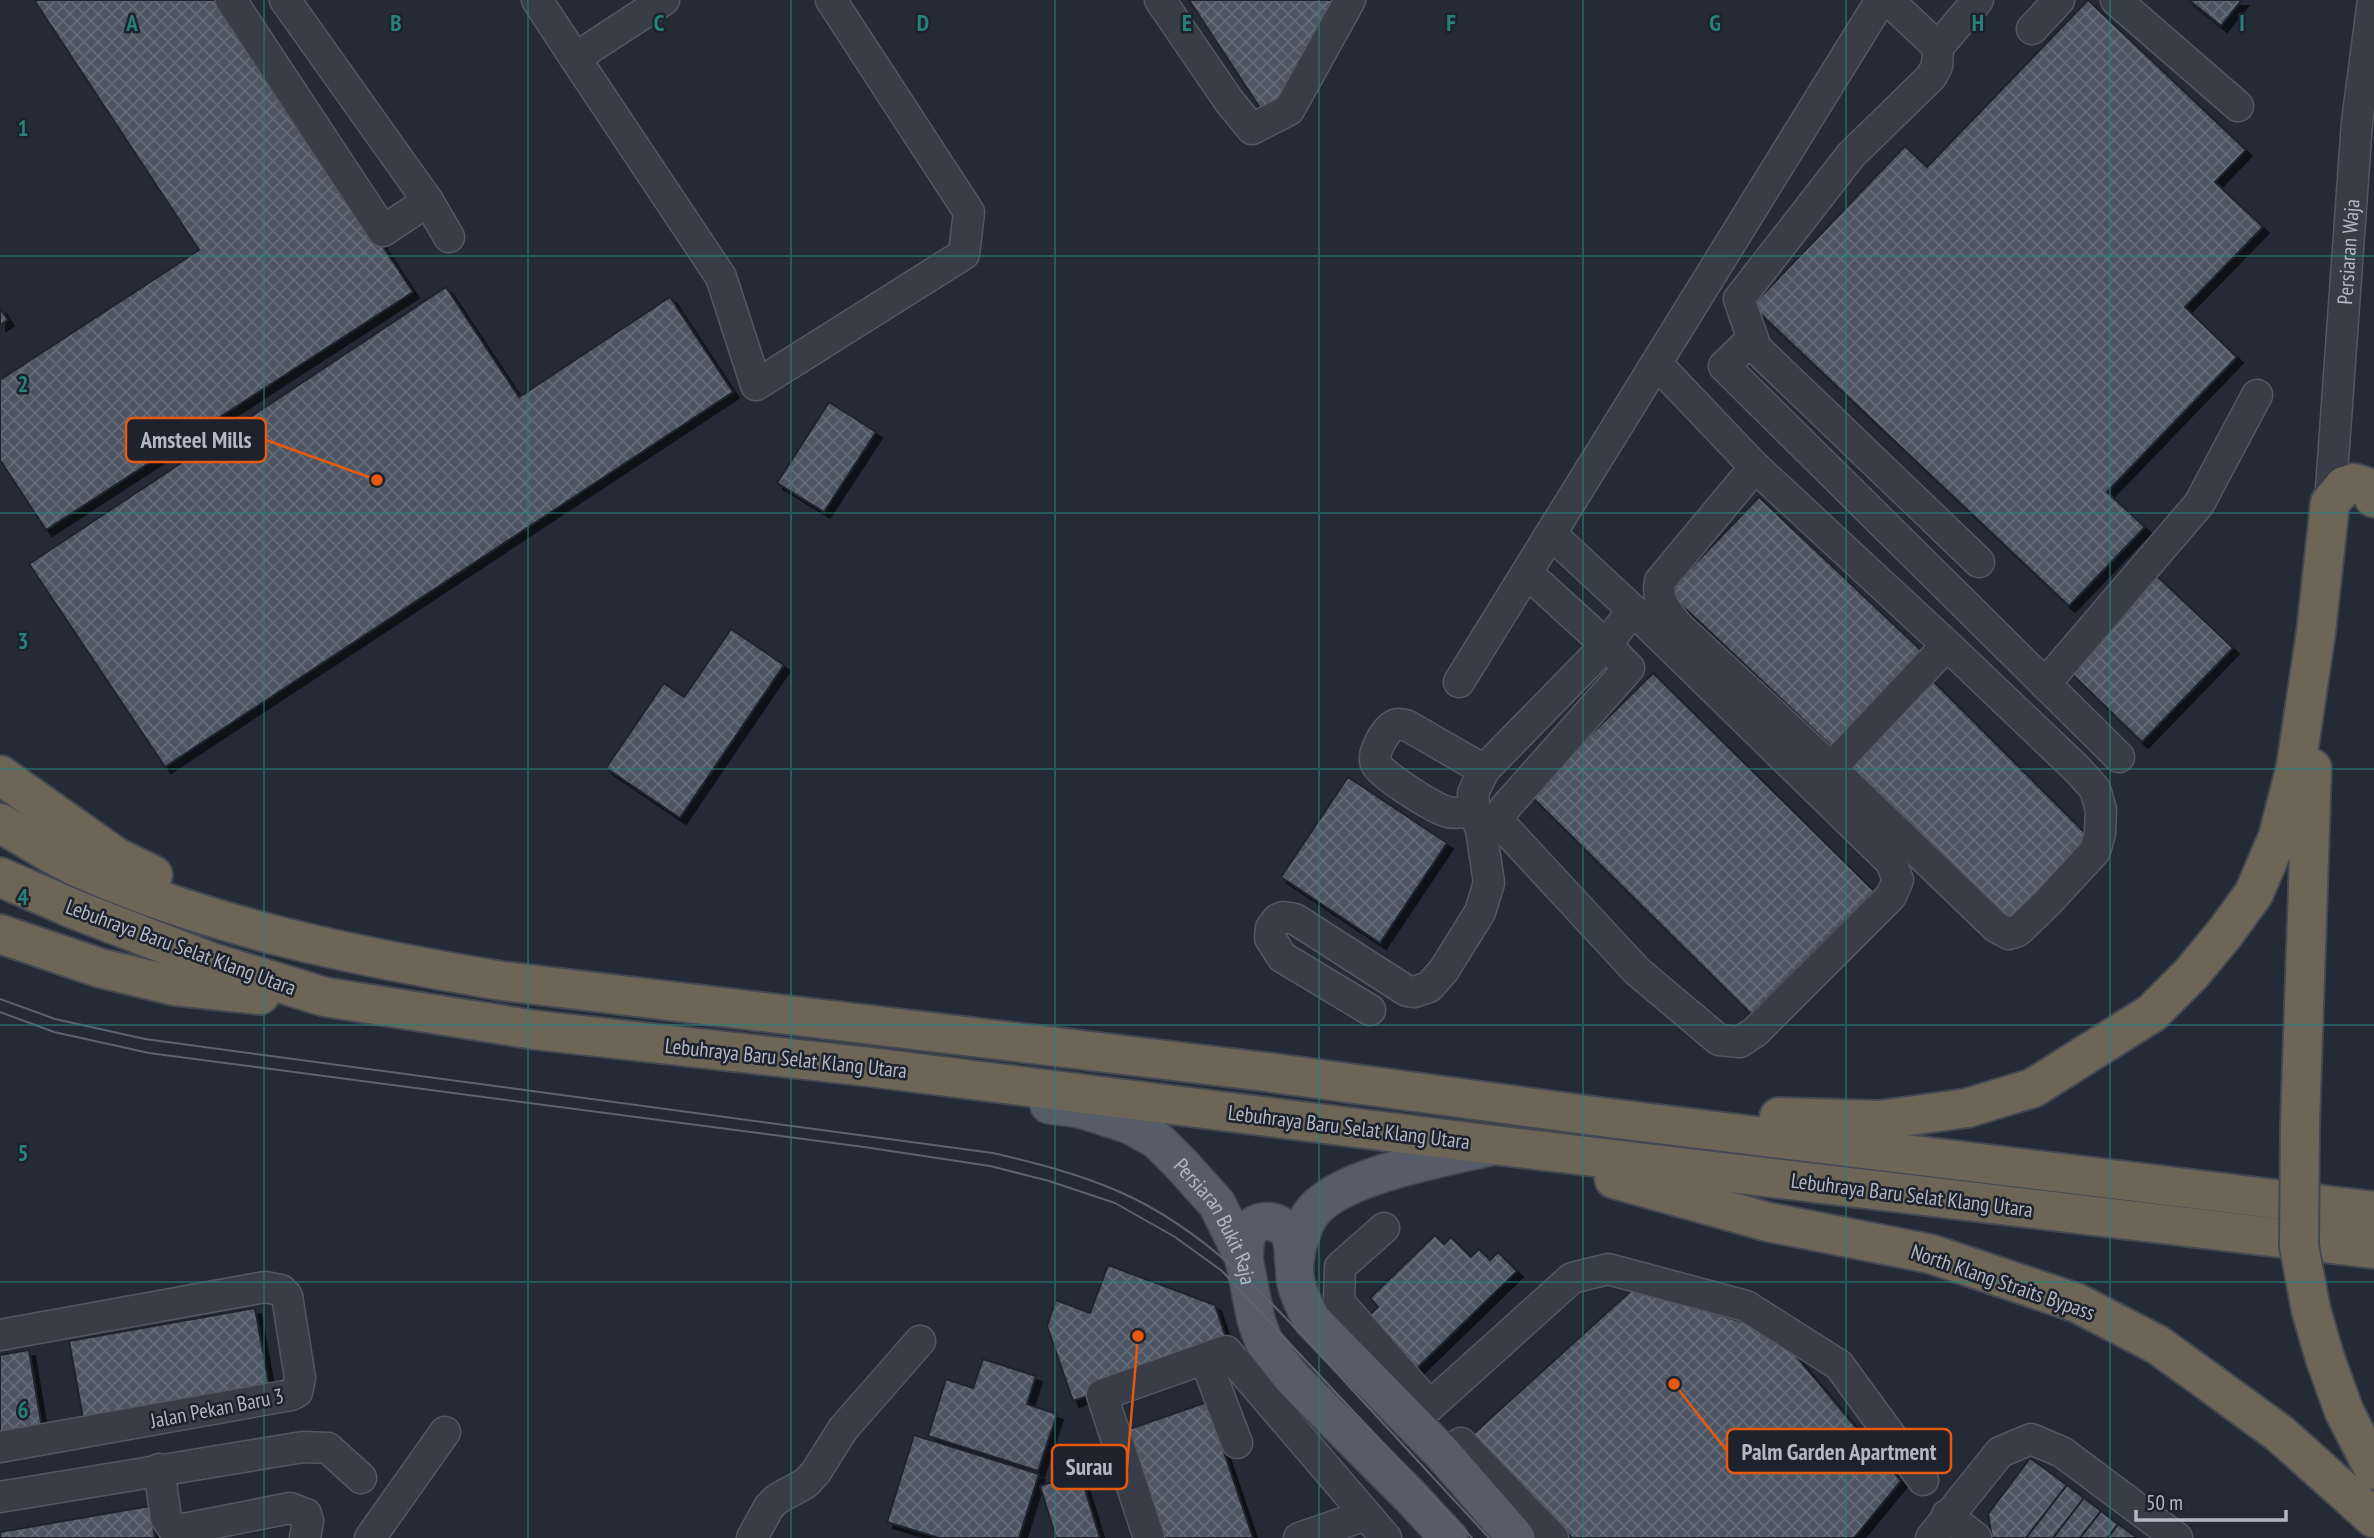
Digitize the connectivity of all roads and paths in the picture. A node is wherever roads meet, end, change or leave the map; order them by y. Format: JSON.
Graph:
{"nodes":[{"id":1,"x":231,"y":0,"type":"edge"},
{"id":2,"x":537,"y":0,"type":"edge"},
{"id":3,"x":664,"y":0,"type":"edge"},
{"id":4,"x":831,"y":0,"type":"edge"},
{"id":5,"x":1160,"y":0,"type":"edge"},
{"id":6,"x":1350,"y":0,"type":"edge"},
{"id":7,"x":1881,"y":0,"type":"edge"},
{"id":8,"x":1888,"y":0,"type":"edge"},
{"id":9,"x":1978,"y":0,"type":"edge"},
{"id":10,"x":2059,"y":0,"type":"edge"},
{"id":11,"x":2116,"y":0,"type":"edge"},
{"id":12,"x":2373,"y":0,"type":"edge"},
{"id":13,"x":288,"y":1,"type":"edge"},
{"id":14,"x":2032,"y":29,"type":"dead end"},
{"id":15,"x":1938,"y":47,"type":"junction"},
{"id":16,"x":575,"y":58,"type":"junction"},
{"id":17,"x":2238,"y":106,"type":"dead end"},
{"id":18,"x":428,"y":201,"type":"junction"},
{"id":19,"x":449,"y":237,"type":"dead end"},
{"id":20,"x":1752,"y":339,"type":"junction"},
{"id":21,"x":1657,"y":364,"type":"junction"},
{"id":22,"x":2257,"y":395,"type":"dead end"},
{"id":23,"x":1755,"y":467,"type":"junction"},
{"id":24,"x":2374,"y":498,"type":"edge"},
{"id":25,"x":2330,"y":503,"type":"junction"},
{"id":26,"x":1551,"y":534,"type":"junction"},
{"id":27,"x":1979,"y":562,"type":"dead end"},
{"id":28,"x":1527,"y":573,"type":"junction"},
{"id":29,"x":1633,"y":610,"type":"junction"},
{"id":30,"x":1658,"y":636,"type":"junction"},
{"id":31,"x":1606,"y":645,"type":"junction"},
{"id":32,"x":1947,"y":645,"type":"junction"},
{"id":33,"x":1629,"y":668,"type":"junction"},
{"id":34,"x":1460,"y":682,"type":"dead end"},
{"id":35,"x":2309,"y":682,"type":"junction"},
{"id":36,"x":2045,"y":684,"type":"junction"},
{"id":37,"x":2119,"y":757,"type":"dead end"},
{"id":38,"x":1831,"y":768,"type":"junction"},
{"id":39,"x":1484,"y":771,"type":"junction"},
{"id":40,"x":0,"y":775,"type":"edge"},
{"id":41,"x":1475,"y":810,"type":"junction"},
{"id":42,"x":0,"y":823,"type":"edge"},
{"id":43,"x":0,"y":877,"type":"edge"},
{"id":44,"x":0,"y":934,"type":"edge"},
{"id":45,"x":382,"y":961,"type":"junction"},
{"id":46,"x":325,"y":997,"type":"junction"},
{"id":47,"x":1370,"y":1010,"type":"dead end"},
{"id":48,"x":869,"y":1067,"type":"junction"},
{"id":49,"x":1609,"y":1118,"type":"junction"},
{"id":50,"x":1494,"y":1145,"type":"junction"},
{"id":51,"x":2374,"y":1211,"type":"edge"},
{"id":52,"x":1384,"y":1228,"type":"dead end"},
{"id":53,"x":2374,"y":1250,"type":"edge"},
{"id":54,"x":1244,"y":1259,"type":"junction"},
{"id":55,"x":1294,"y":1262,"type":"junction"},
{"id":56,"x":0,"y":1335,"type":"edge"},
{"id":57,"x":920,"y":1341,"type":"dead end"},
{"id":58,"x":1205,"y":1359,"type":"junction"},
{"id":59,"x":1419,"y":1413,"type":"junction"},
{"id":60,"x":445,"y":1432,"type":"dead end"},
{"id":61,"x":1237,"y":1443,"type":"dead end"},
{"id":62,"x":0,"y":1447,"type":"edge"},
{"id":63,"x":1443,"y":1454,"type":"junction"},
{"id":64,"x":159,"y":1469,"type":"junction"},
{"id":65,"x":2374,"y":1470,"type":"edge"},
{"id":66,"x":360,"y":1478,"type":"dead end"},
{"id":67,"x":1923,"y":1480,"type":"dead end"},
{"id":68,"x":0,"y":1497,"type":"edge"},
{"id":69,"x":1366,"y":1515,"type":"junction"},
{"id":70,"x":2374,"y":1517,"type":"edge"},
{"id":71,"x":1939,"y":1527,"type":"edge"},
{"id":72,"x":304,"y":1538,"type":"edge"},
{"id":73,"x":370,"y":1538,"type":"edge"},
{"id":74,"x":752,"y":1538,"type":"edge"},
{"id":75,"x":1149,"y":1538,"type":"edge"},
{"id":76,"x":1300,"y":1538,"type":"edge"},
{"id":77,"x":1386,"y":1538,"type":"edge"},
{"id":78,"x":1448,"y":1538,"type":"edge"},
{"id":79,"x":1516,"y":1538,"type":"edge"},
{"id":80,"x":1553,"y":1538,"type":"edge"},
{"id":81,"x":1976,"y":1538,"type":"edge"},
{"id":82,"x":2177,"y":1538,"type":"edge"}],
"edges":[{"from":1,"to":18,"type":"street"},
{"from":2,"to":16,"type":"street"},
{"from":3,"to":16,"type":"street"},
{"from":4,"to":16,"type":"street"},
{"from":5,"to":6,"type":"street"},
{"from":7,"to":21,"type":"street"},
{"from":8,"to":15,"type":"street"},
{"from":9,"to":15,"type":"street"},
{"from":10,"to":14,"type":"street"},
{"from":11,"to":17,"type":"street"},
{"from":12,"to":25,"type":"street","name":"Persiaran Waja"},
{"from":13,"to":18,"type":"street"},
{"from":15,"to":20,"type":"street"},
{"from":18,"to":19,"type":"street"},
{"from":20,"to":27,"type":"street"},
{"from":20,"to":36,"type":"street"},
{"from":21,"to":23,"type":"street"},
{"from":21,"to":26,"type":"street"},
{"from":22,"to":36,"type":"street"},
{"from":23,"to":32,"type":"street"},
{"from":23,"to":38,"type":"street"},
{"from":24,"to":25,"type":"highway"},
{"from":25,"to":35,"type":"highway"},
{"from":26,"to":28,"type":"street"},
{"from":26,"to":29,"type":"street"},
{"from":28,"to":31,"type":"street"},
{"from":28,"to":34,"type":"street"},
{"from":29,"to":30,"type":"street"},
{"from":29,"to":31,"type":"street"},
{"from":30,"to":33,"type":"street"},
{"from":30,"to":33,"type":"street"},
{"from":31,"to":33,"type":"street"},
{"from":31,"to":39,"type":"street"},
{"from":32,"to":38,"type":"street"},
{"from":32,"to":38,"type":"street"},
{"from":35,"to":49,"type":"highway"},
{"from":35,"to":65,"type":"highway","bridge":true},
{"from":36,"to":37,"type":"street"},
{"from":39,"to":41,"type":"street"},
{"from":39,"to":41,"type":"street"},
{"from":40,"to":45,"type":"highway","name":"Lebuhraya Baru Selat Klang Utara"},
{"from":41,"to":47,"type":"street"},
{"from":42,"to":45,"type":"highway","name":"Lebuhraya Baru Selat Klang Utara"},
{"from":43,"to":46,"type":"highway","name":"Lebuhraya Baru Selat Klang Utara"},
{"from":44,"to":46,"type":"highway","name":"Lebuhraya Baru Selat Klang Utara"},
{"from":45,"to":49,"type":"highway","name":"Lebuhraya Baru Selat Klang Utara"},
{"from":46,"to":48,"type":"highway","name":"Lebuhraya Baru Selat Klang Utara"},
{"from":48,"to":50,"type":"highway","name":"Lebuhraya Baru Selat Klang Utara"},
{"from":48,"to":54,"type":"main road","name":"Persiaran Bukit Raja"},
{"from":49,"to":51,"type":"highway","name":"Lebuhraya Baru Selat Klang Utara"},
{"from":50,"to":53,"type":"highway","name":"Lebuhraya Baru Selat Klang Utara"},
{"from":50,"to":55,"type":"main road"},
{"from":50,"to":70,"type":"highway","name":"North Klang Straits Bypass"},
{"from":52,"to":59,"type":"street"},
{"from":54,"to":55,"type":"main road"},
{"from":54,"to":78,"type":"main road","name":"Persiaran Bukit Raja"},
{"from":55,"to":59,"type":"main road"},
{"from":56,"to":62,"type":"street","name":"Jalan Pekan Baru 3"},
{"from":57,"to":74,"type":"street"},
{"from":58,"to":61,"type":"street"},
{"from":58,"to":69,"type":"street"},
{"from":58,"to":75,"type":"street"},
{"from":59,"to":63,"type":"main road"},
{"from":59,"to":67,"type":"street"},
{"from":60,"to":73,"type":"street"},
{"from":63,"to":79,"type":"main road"},
{"from":63,"to":80,"type":"street"},
{"from":64,"to":66,"type":"street"},
{"from":64,"to":68,"type":"street"},
{"from":64,"to":72,"type":"street"},
{"from":69,"to":76,"type":"street"},
{"from":69,"to":77,"type":"street"},
{"from":71,"to":81,"type":"street"},
{"from":71,"to":82,"type":"street"}]}
